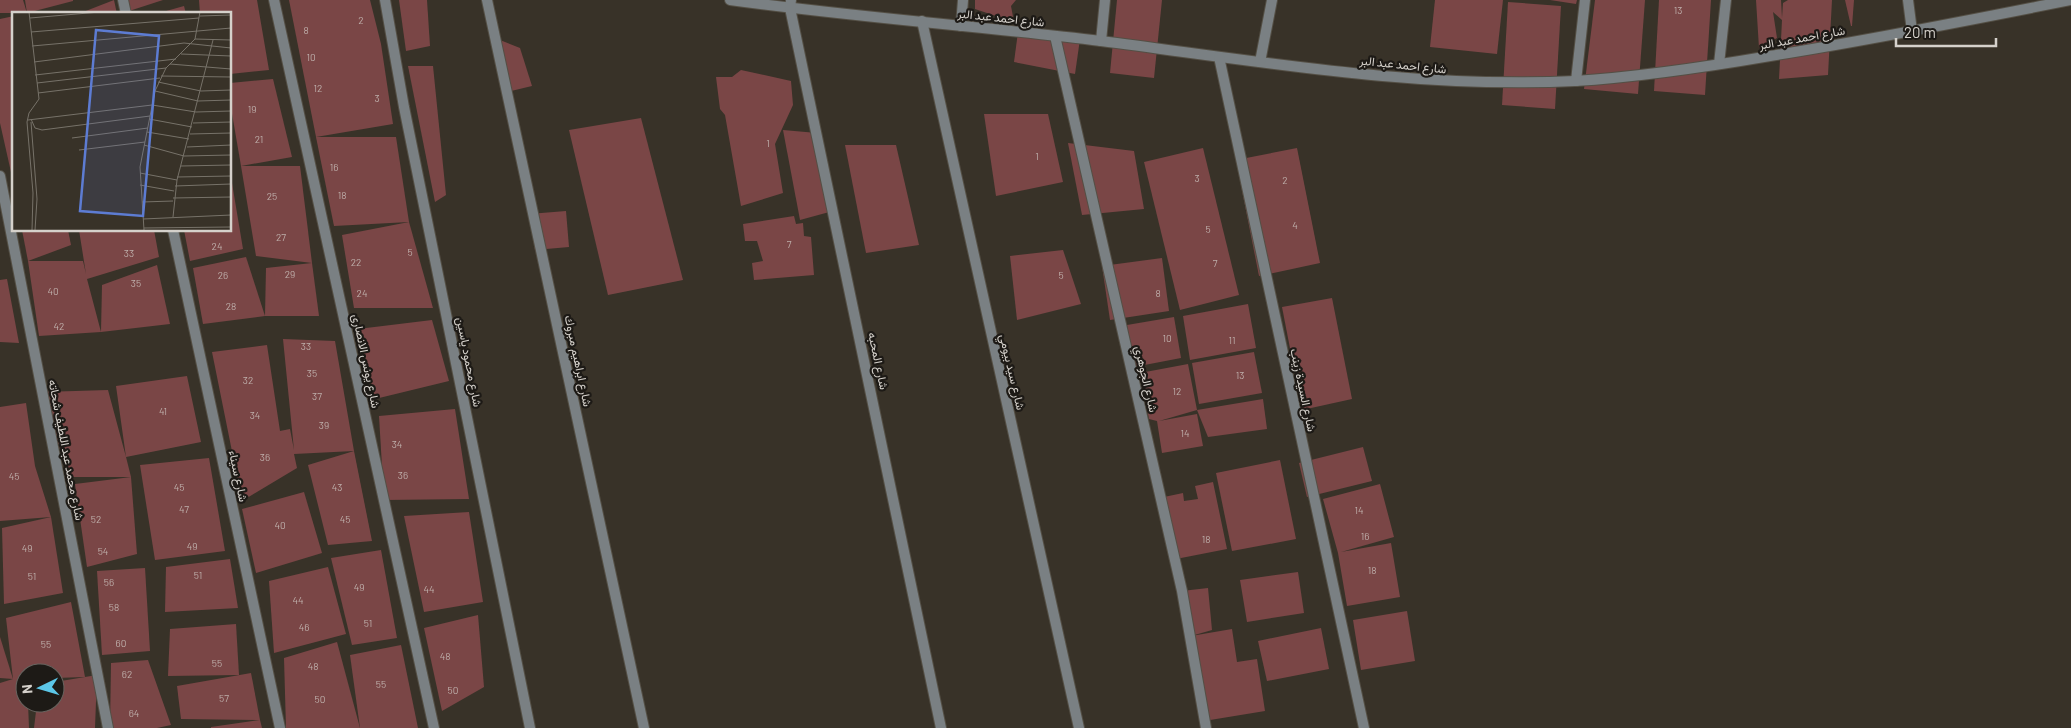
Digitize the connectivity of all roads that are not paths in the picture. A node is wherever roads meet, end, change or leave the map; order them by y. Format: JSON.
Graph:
{"nodes":[{"id":1,"x":274,"y":0,"type":"edge"},
{"id":2,"x":385,"y":0,"type":"edge"},
{"id":3,"x":487,"y":0,"type":"edge"},
{"id":4,"x":730,"y":0,"type":"edge"},
{"id":5,"x":963,"y":0,"type":"edge"},
{"id":6,"x":1106,"y":0,"type":"edge"},
{"id":7,"x":1272,"y":0,"type":"edge"},
{"id":8,"x":1585,"y":0,"type":"edge"},
{"id":9,"x":1726,"y":0,"type":"edge"},
{"id":10,"x":1908,"y":0,"type":"edge"},
{"id":11,"x":2071,"y":0,"type":"edge"},
{"id":12,"x":790,"y":4,"type":"edge"},
{"id":13,"x":922,"y":21,"type":"junction"},
{"id":14,"x":961,"y":26,"type":"junction"},
{"id":15,"x":1912,"y":31,"type":"junction"},
{"id":16,"x":1055,"y":36,"type":"junction"},
{"id":17,"x":1101,"y":42,"type":"junction"},
{"id":18,"x":1218,"y":57,"type":"junction"},
{"id":19,"x":1260,"y":62,"type":"junction"},
{"id":20,"x":1719,"y":64,"type":"junction"},
{"id":21,"x":1576,"y":81,"type":"junction"},
{"id":22,"x":0,"y":176,"type":"edge"},
{"id":23,"x":173,"y":231,"type":"edge"},
{"id":24,"x":108,"y":728,"type":"edge"},
{"id":25,"x":280,"y":728,"type":"edge"},
{"id":26,"x":434,"y":728,"type":"edge"},
{"id":27,"x":530,"y":728,"type":"edge"},
{"id":28,"x":644,"y":728,"type":"edge"},
{"id":29,"x":941,"y":728,"type":"edge"},
{"id":30,"x":1079,"y":728,"type":"edge"},
{"id":31,"x":1206,"y":728,"type":"edge"},
{"id":32,"x":1364,"y":728,"type":"edge"}],
"edges":[{"from":1,"to":26,"type":"street","name":"شارع يونس الانصارى"},
{"from":2,"to":27,"type":"street","name":"شارع محمود ياسين"},
{"from":3,"to":28,"type":"street","name":"شارع ابراهيم مبروك"},
{"from":4,"to":12,"type":"street","name":"شارع احمد عبد البر"},
{"from":5,"to":14,"type":"street"},
{"from":6,"to":17,"type":"street"},
{"from":7,"to":19,"type":"street"},
{"from":8,"to":21,"type":"street"},
{"from":9,"to":20,"type":"street"},
{"from":10,"to":15,"type":"street"},
{"from":11,"to":15,"type":"street","name":"شارع احمد عبد البر"},
{"from":12,"to":13,"type":"street","name":"شارع احمد عبد البر"},
{"from":12,"to":29,"type":"street","name":"شارع المحبه"},
{"from":13,"to":14,"type":"street","name":"شارع احمد عبد البر"},
{"from":13,"to":30,"type":"street","name":"شارع سيد بيومي"},
{"from":14,"to":16,"type":"street","name":"شارع احمد عبد البر"},
{"from":15,"to":20,"type":"street","name":"شارع احمد عبد البر"},
{"from":16,"to":17,"type":"street","name":"شارع احمد عبد البر"},
{"from":16,"to":31,"type":"street","name":"شارع الجوهري"},
{"from":17,"to":18,"type":"street","name":"شارع احمد عبد البر"},
{"from":18,"to":19,"type":"street","name":"شارع احمد عبد البر"},
{"from":18,"to":32,"type":"street","name":"شارع السيدة زينب"},
{"from":19,"to":21,"type":"street","name":"شارع احمد عبد البر"},
{"from":20,"to":21,"type":"street","name":"شارع احمد عبد البر"},
{"from":22,"to":24,"type":"street","name":"شارع محمد عبد اللطيف شحاته"},
{"from":23,"to":25,"type":"street","name":"شارع سيناء"}]}
